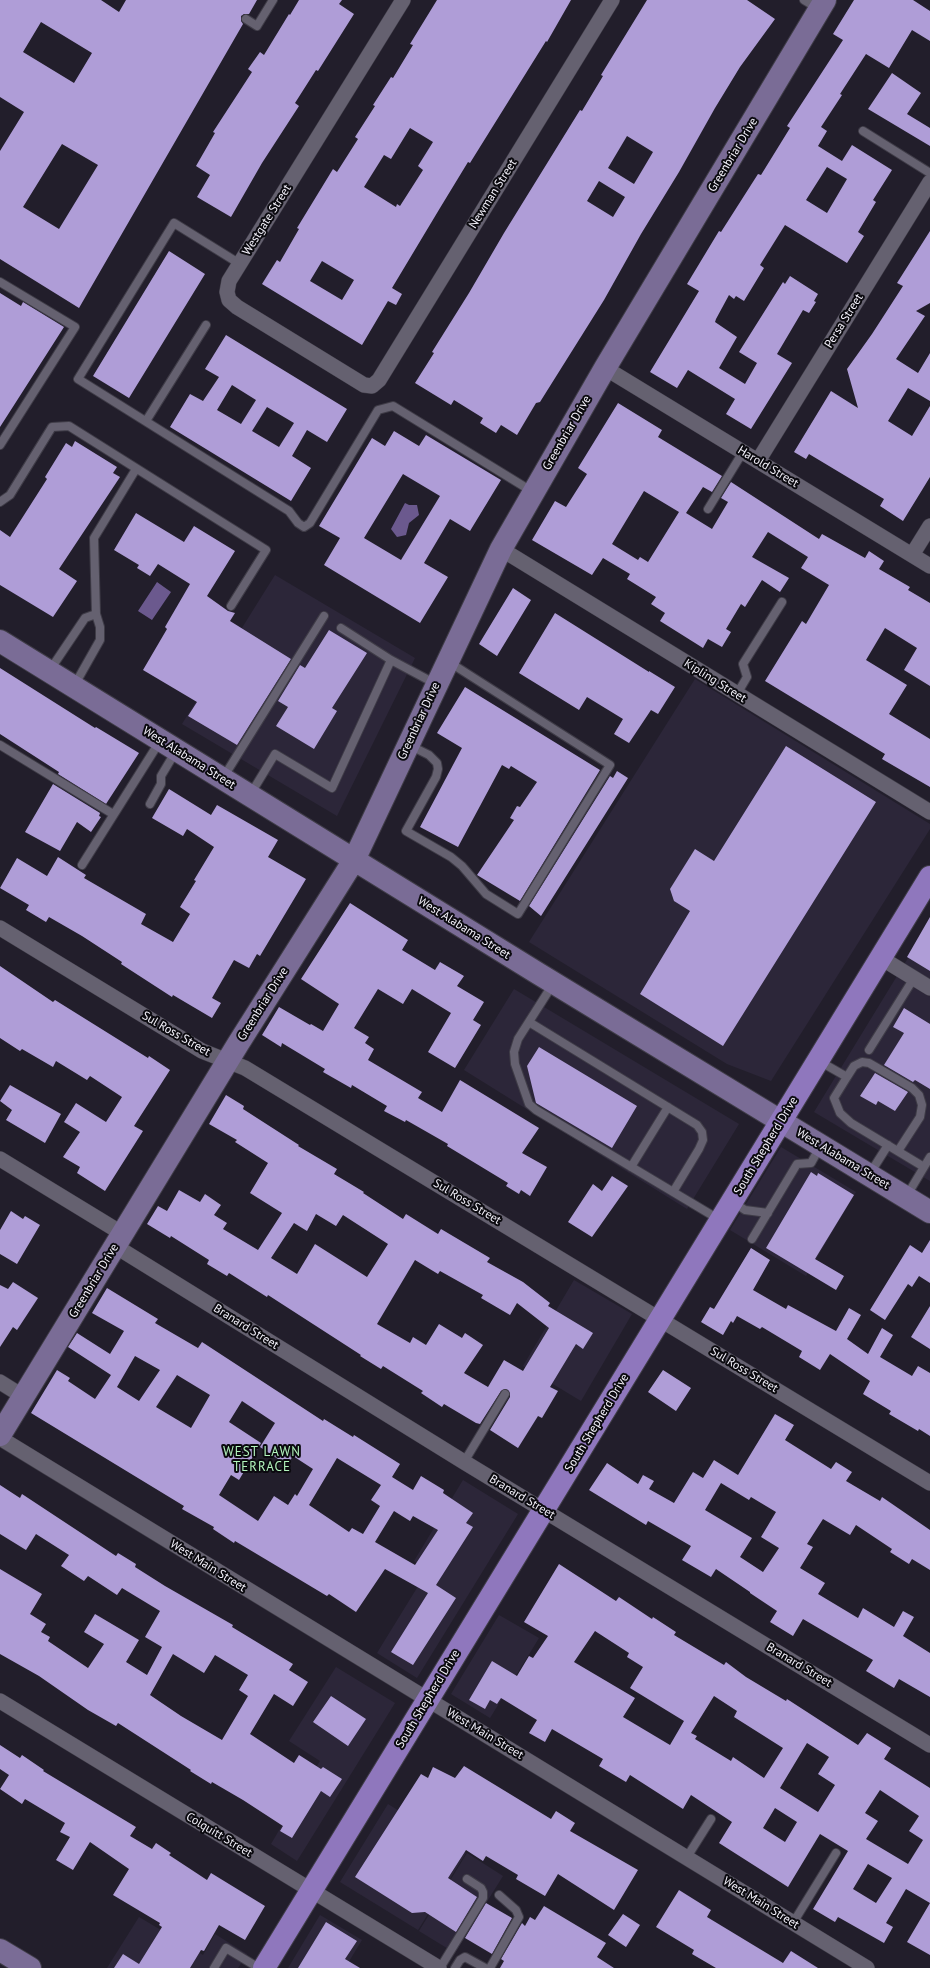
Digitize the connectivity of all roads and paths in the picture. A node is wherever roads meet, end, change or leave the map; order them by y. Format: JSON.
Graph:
{"nodes":[{"id":1,"x":273,"y":0,"type":"edge"},
{"id":2,"x":403,"y":0,"type":"edge"},
{"id":3,"x":612,"y":0,"type":"edge"},
{"id":4,"x":817,"y":3,"type":"edge"},
{"id":5,"x":246,"y":19,"type":"dead end"},
{"id":6,"x":863,"y":131,"type":"dead end"},
{"id":7,"x":930,"y":173,"type":"edge"},
{"id":8,"x":930,"y":182,"type":"edge"},
{"id":9,"x":240,"y":264,"type":"junction"},
{"id":10,"x":0,"y":282,"type":"edge"},
{"id":11,"x":206,"y":325,"type":"dead end"},
{"id":12,"x":606,"y":368,"type":"junction"},
{"id":13,"x":372,"y":386,"type":"joint"},
{"id":14,"x":146,"y":421,"type":"junction"},
{"id":15,"x":0,"y":445,"type":"edge"},
{"id":16,"x":743,"y":452,"type":"junction"},
{"id":17,"x":758,"y":461,"type":"junction"},
{"id":18,"x":136,"y":469,"type":"junction"},
{"id":19,"x":533,"y":492,"type":"junction"},
{"id":20,"x":0,"y":502,"type":"edge"},
{"id":21,"x":708,"y":509,"type":"dead end"},
{"id":22,"x":930,"y":526,"type":"edge"},
{"id":23,"x":501,"y":548,"type":"junction"},
{"id":24,"x":912,"y":555,"type":"junction"},
{"id":25,"x":930,"y":566,"type":"edge"},
{"id":26,"x":782,"y":602,"type":"dead end"},
{"id":27,"x":230,"y":606,"type":"dead end"},
{"id":28,"x":96,"y":614,"type":"junction"},
{"id":29,"x":324,"y":616,"type":"dead end"},
{"id":30,"x":341,"y":628,"type":"dead end"},
{"id":31,"x":0,"y":641,"type":"edge"},
{"id":32,"x":391,"y":660,"type":"junction"},
{"id":33,"x":447,"y":661,"type":"junction"},
{"id":34,"x":49,"y":672,"type":"junction"},
{"id":35,"x":436,"y":684,"type":"junction"},
{"id":36,"x":74,"y":687,"type":"junction"},
{"id":37,"x":737,"y":694,"type":"junction"},
{"id":38,"x":408,"y":744,"type":"junction"},
{"id":39,"x":0,"y":745,"type":"edge"},
{"id":40,"x":168,"y":745,"type":"junction"},
{"id":41,"x":223,"y":778,"type":"junction"},
{"id":42,"x":250,"y":796,"type":"junction"},
{"id":43,"x":150,"y":804,"type":"dead end"},
{"id":44,"x":930,"y":812,"type":"edge"},
{"id":45,"x":113,"y":814,"type":"junction"},
{"id":46,"x":354,"y":860,"type":"junction"},
{"id":47,"x":82,"y":865,"type":"dead end"},
{"id":48,"x":925,"y":890,"type":"edge"},
{"id":49,"x":0,"y":928,"type":"edge"},
{"id":50,"x":881,"y":958,"type":"junction"},
{"id":51,"x":914,"y":978,"type":"junction"},
{"id":52,"x":554,"y":983,"type":"junction"},
{"id":53,"x":930,"y":988,"type":"edge"},
{"id":54,"x":529,"y":1022,"type":"junction"},
{"id":55,"x":869,"y":1050,"type":"dead end"},
{"id":56,"x":819,"y":1060,"type":"junction"},
{"id":57,"x":228,"y":1062,"type":"junction"},
{"id":58,"x":847,"y":1077,"type":"junction"},
{"id":59,"x":668,"y":1107,"type":"junction"},
{"id":60,"x":781,"y":1122,"type":"junction"},
{"id":61,"x":821,"y":1146,"type":"junction"},
{"id":62,"x":888,"y":1146,"type":"junction"},
{"id":63,"x":898,"y":1151,"type":"junction"},
{"id":64,"x":930,"y":1157,"type":"edge"},
{"id":65,"x":0,"y":1159,"type":"edge"},
{"id":66,"x":631,"y":1167,"type":"junction"},
{"id":67,"x":924,"y":1167,"type":"junction"},
{"id":68,"x":869,"y":1175,"type":"junction"},
{"id":69,"x":673,"y":1192,"type":"junction"},
{"id":70,"x":906,"y":1197,"type":"junction"},
{"id":71,"x":732,"y":1202,"type":"junction"},
{"id":72,"x":930,"y":1212,"type":"edge"},
{"id":73,"x":768,"y":1213,"type":"junction"},
{"id":74,"x":720,"y":1220,"type":"junction"},
{"id":75,"x":752,"y":1239,"type":"dead end"},
{"id":76,"x":119,"y":1240,"type":"junction"},
{"id":77,"x":660,"y":1319,"type":"junction"},
{"id":78,"x":0,"y":1382,"type":"edge"},
{"id":79,"x":505,"y":1394,"type":"dead end"},
{"id":80,"x":24,"y":1396,"type":"junction"},
{"id":81,"x":0,"y":1435,"type":"edge"},
{"id":82,"x":0,"y":1438,"type":"edge"},
{"id":83,"x":464,"y":1462,"type":"junction"},
{"id":84,"x":930,"y":1483,"type":"edge"},
{"id":85,"x":544,"y":1511,"type":"junction"},
{"id":86,"x":428,"y":1699,"type":"junction"},
{"id":87,"x":0,"y":1701,"type":"edge"},
{"id":88,"x":930,"y":1745,"type":"edge"},
{"id":89,"x":711,"y":1819,"type":"dead end"},
{"id":90,"x":836,"y":1853,"type":"dead end"},
{"id":91,"x":687,"y":1857,"type":"junction"},
{"id":92,"x":467,"y":1879,"type":"dead end"},
{"id":93,"x":312,"y":1892,"type":"junction"},
{"id":94,"x":499,"y":1895,"type":"dead end"},
{"id":95,"x":793,"y":1923,"type":"junction"},
{"id":96,"x":0,"y":1950,"type":"edge"},
{"id":97,"x":30,"y":1968,"type":"edge"},
{"id":98,"x":214,"y":1968,"type":"edge"},
{"id":99,"x":259,"y":1968,"type":"edge"},
{"id":100,"x":264,"y":1968,"type":"edge"},
{"id":101,"x":439,"y":1968,"type":"edge"},
{"id":102,"x":455,"y":1968,"type":"edge"},
{"id":103,"x":485,"y":1968,"type":"edge"},
{"id":104,"x":490,"y":1968,"type":"edge"},
{"id":105,"x":867,"y":1968,"type":"edge"}],
"edges":[{"from":1,"to":5,"type":"lane"},
{"from":2,"to":9,"type":"street","name":"Westgate Street"},
{"from":3,"to":13,"type":"street","name":"Newman Street"},
{"from":4,"to":12,"type":"street","name":"Greenbriar Drive"},
{"from":6,"to":7,"type":"lane"},
{"from":8,"to":17,"type":"street","name":"Persa Street"},
{"from":9,"to":13,"type":"street","name":"Westgate Street"},
{"from":9,"to":14,"type":"lane"},
{"from":10,"to":15,"type":"lane"},
{"from":11,"to":14,"type":"lane"},
{"from":12,"to":16,"type":"street","name":"Harold Street"},
{"from":12,"to":19,"type":"street","name":"Greenbriar Drive"},
{"from":14,"to":19,"type":"lane"},
{"from":16,"to":17,"type":"street","name":"Harold Street"},
{"from":16,"to":21,"type":"lane"},
{"from":17,"to":24,"type":"street","name":"Harold Street"},
{"from":18,"to":20,"type":"lane"},
{"from":18,"to":27,"type":"lane"},
{"from":18,"to":28,"type":"lane"},
{"from":19,"to":23,"type":"street","name":"Greenbriar Drive"},
{"from":22,"to":24,"type":"street"},
{"from":23,"to":33,"type":"street","name":"Greenbriar Drive"},
{"from":23,"to":37,"type":"street","name":"Kipling Street"},
{"from":24,"to":25,"type":"street","name":"Harold Street"},
{"from":26,"to":37,"type":"lane"},
{"from":28,"to":34,"type":"lane"},
{"from":28,"to":36,"type":"lane"},
{"from":29,"to":41,"type":"lane"},
{"from":30,"to":32,"type":"lane"},
{"from":31,"to":34,"type":"street","name":"West Alabama Street"},
{"from":32,"to":35,"type":"lane"},
{"from":32,"to":42,"type":"lane"},
{"from":33,"to":35,"type":"street","name":"Greenbriar Drive"},
{"from":33,"to":38,"type":"lane"},
{"from":34,"to":36,"type":"street","name":"West Alabama Street"},
{"from":35,"to":38,"type":"street","name":"Greenbriar Drive"},
{"from":36,"to":40,"type":"street","name":"West Alabama Street"},
{"from":37,"to":44,"type":"street","name":"Kipling Street"},
{"from":38,"to":46,"type":"street","name":"Greenbriar Drive"},
{"from":39,"to":45,"type":"lane"},
{"from":40,"to":41,"type":"street","name":"West Alabama Street"},
{"from":40,"to":43,"type":"lane"},
{"from":40,"to":45,"type":"lane"},
{"from":41,"to":42,"type":"street","name":"West Alabama Street"},
{"from":42,"to":46,"type":"street","name":"West Alabama Street"},
{"from":45,"to":47,"type":"lane"},
{"from":46,"to":52,"type":"street","name":"West Alabama Street"},
{"from":46,"to":57,"type":"street","name":"Greenbriar Drive"},
{"from":48,"to":50,"type":"main road","name":"South Shepherd Drive"},
{"from":49,"to":57,"type":"street","name":"Sul Ross Street"},
{"from":50,"to":51,"type":"street"},
{"from":50,"to":56,"type":"main road","name":"South Shepherd Drive"},
{"from":51,"to":53,"type":"street"},
{"from":51,"to":55,"type":"lane"},
{"from":52,"to":54,"type":"lane"},
{"from":52,"to":60,"type":"street","name":"West Alabama Street"},
{"from":54,"to":59,"type":"lane"},
{"from":54,"to":66,"type":"lane"},
{"from":56,"to":58,"type":"lane"},
{"from":56,"to":60,"type":"main road","name":"South Shepherd Drive"},
{"from":57,"to":76,"type":"street","name":"Greenbriar Drive"},
{"from":57,"to":77,"type":"street","name":"Sul Ross Street"},
{"from":58,"to":62,"type":"lane"},
{"from":58,"to":63,"type":"lane"},
{"from":59,"to":66,"type":"lane"},
{"from":59,"to":69,"type":"lane"},
{"from":60,"to":61,"type":"street","name":"West Alabama Street"},
{"from":60,"to":71,"type":"main road","name":"South Shepherd Drive"},
{"from":61,"to":68,"type":"street","name":"West Alabama Street"},
{"from":61,"to":73,"type":"lane"},
{"from":62,"to":63,"type":"lane"},
{"from":62,"to":68,"type":"lane"},
{"from":63,"to":67,"type":"lane"},
{"from":64,"to":67,"type":"lane"},
{"from":65,"to":76,"type":"street","name":"Branard Street"},
{"from":66,"to":69,"type":"lane"},
{"from":67,"to":70,"type":"lane"},
{"from":68,"to":70,"type":"street","name":"West Alabama Street"},
{"from":69,"to":74,"type":"lane"},
{"from":70,"to":72,"type":"street","name":"West Alabama Street"},
{"from":71,"to":73,"type":"lane"},
{"from":71,"to":74,"type":"main road","name":"South Shepherd Drive"},
{"from":73,"to":75,"type":"lane"},
{"from":74,"to":77,"type":"main road","name":"South Shepherd Drive"},
{"from":76,"to":80,"type":"street","name":"Greenbriar Drive"},
{"from":76,"to":83,"type":"street","name":"Branard Street"},
{"from":77,"to":84,"type":"street","name":"Sul Ross Street"},
{"from":77,"to":85,"type":"main road","name":"South Shepherd Drive"},
{"from":78,"to":80,"type":"street"},
{"from":79,"to":83,"type":"lane"},
{"from":80,"to":81,"type":"street","name":"Greenbriar Drive"},
{"from":82,"to":86,"type":"street","name":"West Main Street"},
{"from":83,"to":85,"type":"street","name":"Branard Street"},
{"from":85,"to":86,"type":"main road","name":"South Shepherd Drive"},
{"from":85,"to":88,"type":"street","name":"Branard Street"},
{"from":86,"to":91,"type":"street","name":"West Main Street"},
{"from":86,"to":93,"type":"main road","name":"South Shepherd Drive"},
{"from":87,"to":93,"type":"street","name":"Colquitt Street"},
{"from":89,"to":91,"type":"lane"},
{"from":90,"to":95,"type":"lane"},
{"from":91,"to":95,"type":"street","name":"West Main Street"},
{"from":92,"to":101,"type":"lane"},
{"from":93,"to":100,"type":"main road","name":"South Shepherd Drive"},
{"from":93,"to":101,"type":"street","name":"Colquitt Street"},
{"from":94,"to":104,"type":"lane"},
{"from":95,"to":105,"type":"street","name":"West Main Street"},
{"from":96,"to":97,"type":"street"},
{"from":98,"to":99,"type":"lane"},
{"from":102,"to":103,"type":"lane"}]}
